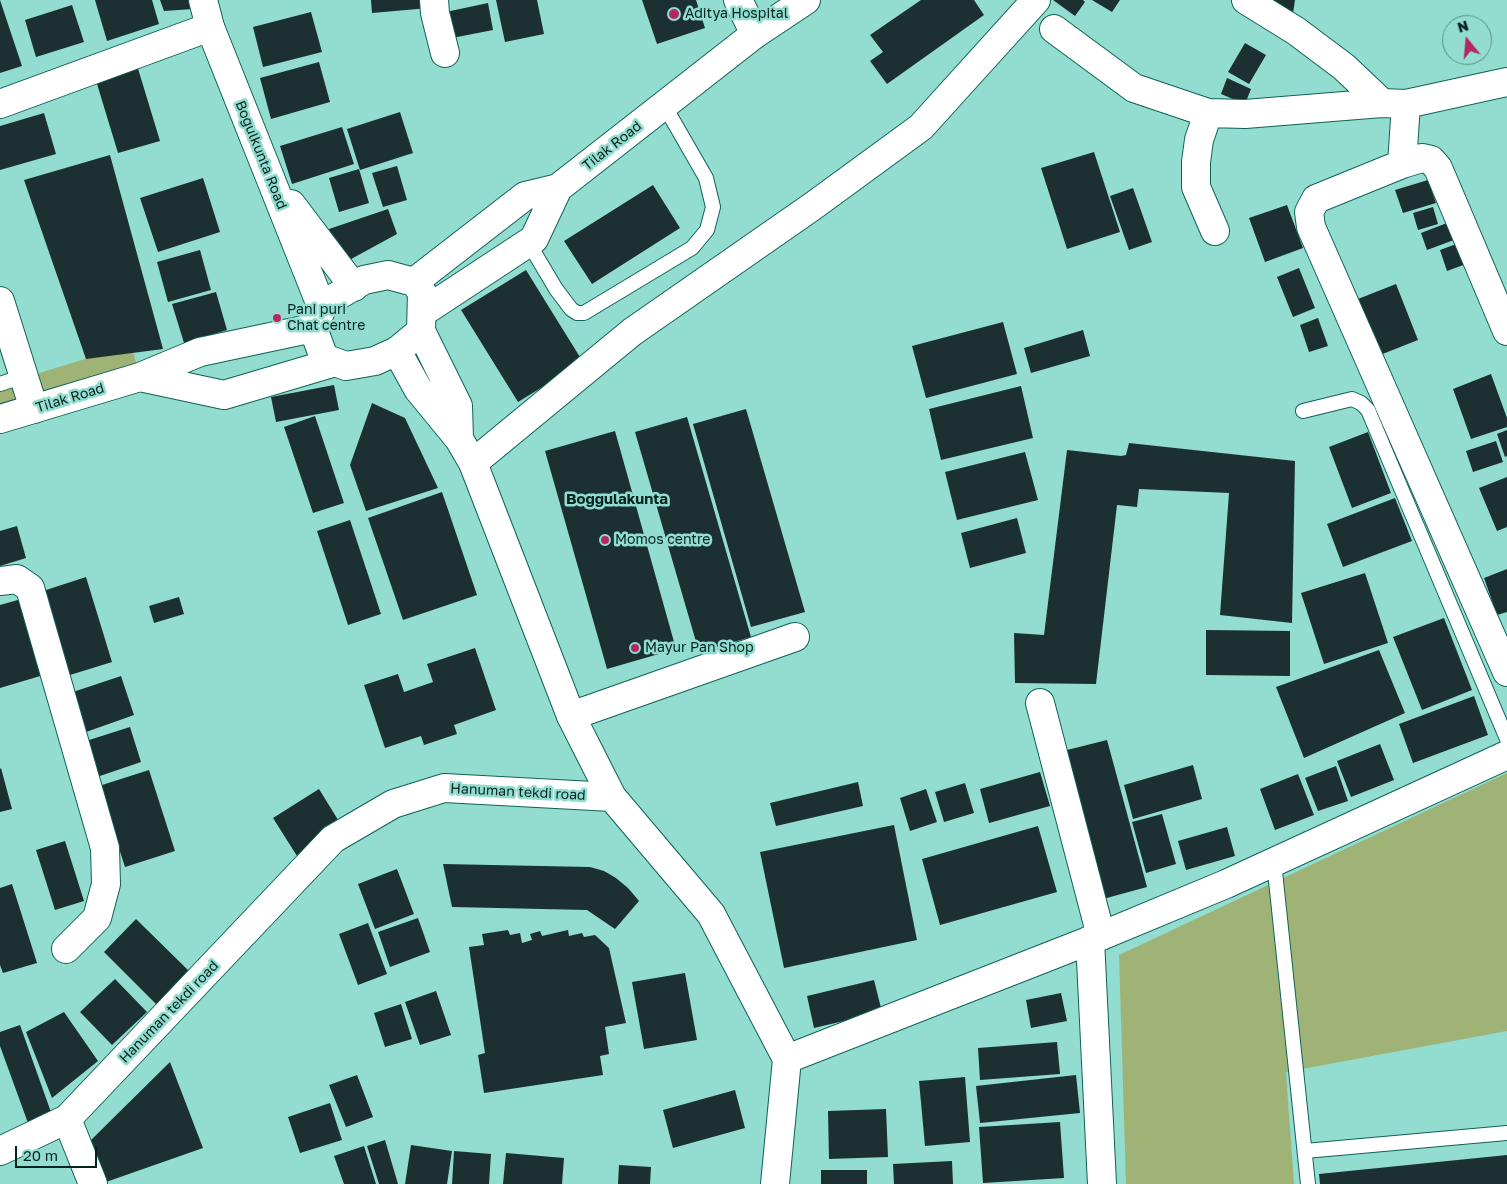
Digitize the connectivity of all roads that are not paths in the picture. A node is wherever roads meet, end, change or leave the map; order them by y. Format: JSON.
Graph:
{"nodes":[{"id":1,"x":203,"y":0,"type":"edge"},
{"id":2,"x":434,"y":0,"type":"edge"},
{"id":3,"x":738,"y":0,"type":"edge"},
{"id":4,"x":806,"y":0,"type":"edge"},
{"id":5,"x":1036,"y":0,"type":"edge"},
{"id":6,"x":1246,"y":0,"type":"edge"},
{"id":7,"x":210,"y":27,"type":"junction"},
{"id":8,"x":1054,"y":29,"type":"dead end"},
{"id":9,"x":755,"y":34,"type":"junction"},
{"id":10,"x":445,"y":53,"type":"dead end"},
{"id":11,"x":1507,"y":82,"type":"edge"},
{"id":12,"x":1394,"y":103,"type":"junction"},
{"id":13,"x":0,"y":104,"type":"edge"},
{"id":14,"x":664,"y":105,"type":"junction"},
{"id":15,"x":1208,"y":113,"type":"junction"},
{"id":16,"x":1402,"y":164,"type":"junction"},
{"id":17,"x":270,"y":177,"type":"junction"},
{"id":18,"x":558,"y":188,"type":"junction"},
{"id":19,"x":1215,"y":231,"type":"dead end"},
{"id":20,"x":528,"y":242,"type":"junction"},
{"id":21,"x":414,"y":282,"type":"junction"},
{"id":22,"x":354,"y":286,"type":"junction"},
{"id":23,"x":0,"y":301,"type":"edge"},
{"id":24,"x":318,"y":318,"type":"junction"},
{"id":25,"x":422,"y":321,"type":"junction"},
{"id":26,"x":1507,"y":331,"type":"edge"},
{"id":27,"x":0,"y":339,"type":"edge"},
{"id":28,"x":397,"y":351,"type":"junction"},
{"id":29,"x":335,"y":362,"type":"junction"},
{"id":30,"x":140,"y":377,"type":"junction"},
{"id":31,"x":6,"y":382,"type":"edge"},
{"id":32,"x":1303,"y":411,"type":"dead end"},
{"id":33,"x":19,"y":414,"type":"edge"},
{"id":34,"x":459,"y":439,"type":"junction"},
{"id":35,"x":473,"y":463,"type":"junction"},
{"id":36,"x":0,"y":581,"type":"edge"},
{"id":37,"x":795,"y":637,"type":"dead end"},
{"id":38,"x":1507,"y":672,"type":"edge"},
{"id":39,"x":1040,"y":703,"type":"dead end"},
{"id":40,"x":570,"y":716,"type":"junction"},
{"id":41,"x":1507,"y":739,"type":"edge"},
{"id":42,"x":1507,"y":755,"type":"edge"},
{"id":43,"x":612,"y":797,"type":"junction"},
{"id":44,"x":1274,"y":862,"type":"junction"},
{"id":45,"x":1096,"y":938,"type":"junction"},
{"id":46,"x":66,"y":949,"type":"dead end"},
{"id":47,"x":787,"y":1059,"type":"junction"},
{"id":48,"x":67,"y":1119,"type":"junction"},
{"id":49,"x":1507,"y":1133,"type":"edge"},
{"id":50,"x":0,"y":1151,"type":"edge"},
{"id":51,"x":1305,"y":1151,"type":"junction"},
{"id":52,"x":93,"y":1184,"type":"edge"},
{"id":53,"x":776,"y":1184,"type":"edge"},
{"id":54,"x":1102,"y":1184,"type":"edge"},
{"id":55,"x":1308,"y":1184,"type":"edge"}],
"edges":[{"from":1,"to":7,"type":"street","name":"Bogulkunta Road"},
{"from":2,"to":10,"type":"street"},
{"from":3,"to":9,"type":"street"},
{"from":4,"to":9,"type":"street","name":"Tilak Road"},
{"from":5,"to":35,"type":"street"},
{"from":6,"to":12,"type":"street"},
{"from":7,"to":13,"type":"street"},
{"from":7,"to":17,"type":"street","name":"Bogulkunta Road"},
{"from":8,"to":15,"type":"street"},
{"from":9,"to":14,"type":"street","name":"Tilak Road"},
{"from":11,"to":12,"type":"street"},
{"from":12,"to":15,"type":"street"},
{"from":12,"to":16,"type":"street"},
{"from":14,"to":18,"type":"street","name":"Tilak Road"},
{"from":14,"to":20,"type":"lane"},
{"from":15,"to":19,"type":"street"},
{"from":16,"to":26,"type":"street"},
{"from":16,"to":38,"type":"street"},
{"from":17,"to":22,"type":"street"},
{"from":17,"to":24,"type":"street","name":"Bogulkunta Road"},
{"from":18,"to":20,"type":"street"},
{"from":18,"to":21,"type":"street","name":"Tilak Road"},
{"from":20,"to":25,"type":"street"},
{"from":21,"to":22,"type":"street"},
{"from":21,"to":25,"type":"street"},
{"from":22,"to":24,"type":"street"},
{"from":23,"to":33,"type":"street"},
{"from":24,"to":29,"type":"street"},
{"from":24,"to":30,"type":"street","name":"Tilak Road"},
{"from":25,"to":28,"type":"street"},
{"from":25,"to":34,"type":"street"},
{"from":27,"to":31,"type":"lane"},
{"from":28,"to":29,"type":"street"},
{"from":28,"to":34,"type":"street"},
{"from":29,"to":30,"type":"street"},
{"from":30,"to":33,"type":"street","name":"Tilak Road"},
{"from":31,"to":33,"type":"lane"},
{"from":32,"to":41,"type":"lane"},
{"from":34,"to":35,"type":"street"},
{"from":35,"to":40,"type":"street"},
{"from":36,"to":46,"type":"street"},
{"from":37,"to":40,"type":"street"},
{"from":39,"to":45,"type":"street"},
{"from":40,"to":43,"type":"street"},
{"from":42,"to":44,"type":"street"},
{"from":43,"to":47,"type":"street"},
{"from":43,"to":48,"type":"street","name":"Hanuman tekdi road"},
{"from":44,"to":45,"type":"street"},
{"from":44,"to":51,"type":"lane"},
{"from":45,"to":47,"type":"street"},
{"from":45,"to":54,"type":"street"},
{"from":47,"to":53,"type":"street"},
{"from":48,"to":50,"type":"street","name":"Hanuman tekdi road"},
{"from":48,"to":52,"type":"street"},
{"from":49,"to":51,"type":"lane"},
{"from":51,"to":55,"type":"lane"}]}
